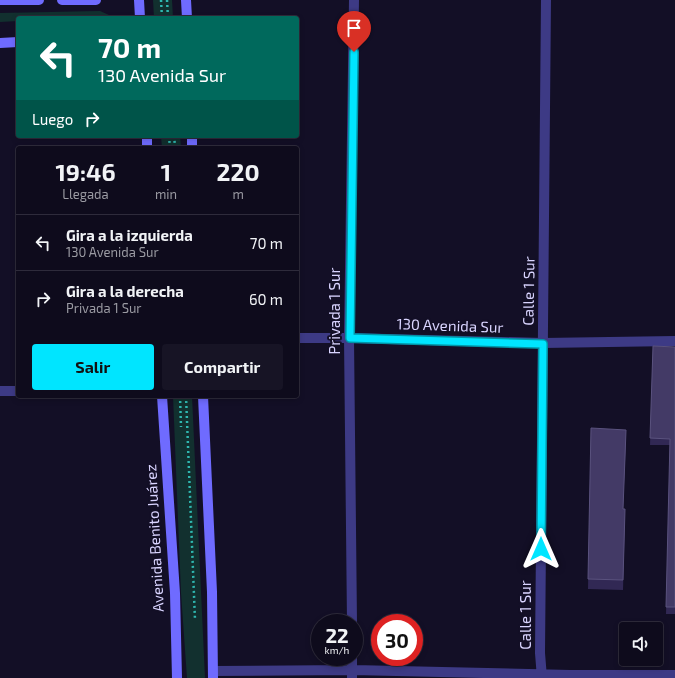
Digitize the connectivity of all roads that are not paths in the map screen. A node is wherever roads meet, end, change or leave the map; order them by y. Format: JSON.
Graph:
{"nodes":[{"id":1,"x":0,"y":0,"type":"edge"},
{"id":2,"x":19,"y":0,"type":"edge"},
{"id":3,"x":39,"y":0,"type":"edge"},
{"id":4,"x":62,"y":0,"type":"edge"},
{"id":5,"x":96,"y":0,"type":"edge"},
{"id":6,"x":139,"y":0,"type":"edge"},
{"id":7,"x":186,"y":0,"type":"edge"},
{"id":8,"x":354,"y":0,"type":"edge"},
{"id":9,"x":546,"y":0,"type":"edge"},
{"id":10,"x":140,"y":16,"type":"edge"},
{"id":11,"x":187,"y":16,"type":"edge"},
{"id":12,"x":16,"y":42,"type":"edge"},
{"id":13,"x":0,"y":43,"type":"edge"},
{"id":14,"x":299,"y":338,"type":"edge"},
{"id":15,"x":350,"y":338,"type":"junction"},
{"id":16,"x":675,"y":342,"type":"edge"},
{"id":17,"x":543,"y":344,"type":"junction"},
{"id":18,"x":0,"y":391,"type":"edge"},
{"id":19,"x":16,"y":391,"type":"edge"},
{"id":20,"x":162,"y":398,"type":"edge"},
{"id":21,"x":203,"y":398,"type":"edge"},
{"id":22,"x":352,"y":614,"type":"edge"},
{"id":23,"x":353,"y":674,"type":"edge"},
{"id":24,"x":213,"y":675,"type":"edge"},
{"id":25,"x":675,"y":675,"type":"edge"},
{"id":26,"x":542,"y":676,"type":"edge"},
{"id":27,"x":177,"y":678,"type":"edge"}],
"edges":[{"from":1,"to":2,"type":"main road"},
{"from":2,"to":3,"type":"main road"},
{"from":4,"to":5,"type":"main road"},
{"from":6,"to":10,"type":"main road"},
{"from":7,"to":11,"type":"main road"},
{"from":8,"to":15,"type":"street","name":"Privada 1 Sur"},
{"from":9,"to":17,"type":"street","name":"Calle 1 Sur"},
{"from":12,"to":13,"type":"main road"},
{"from":14,"to":15,"type":"street","name":"130 Avenida Sur"},
{"from":15,"to":17,"type":"street","name":"130 Avenida Sur"},
{"from":15,"to":22,"type":"street","name":"Privada 1 Sur"},
{"from":16,"to":17,"type":"street","name":"130 Avenida Sur"},
{"from":17,"to":26,"type":"street","name":"Calle 1 Sur"},
{"from":18,"to":19,"type":"street"},
{"from":20,"to":27,"type":"main road","name":"Avenida Benito Juárez"},
{"from":21,"to":24,"type":"main road"},
{"from":23,"to":24,"type":"street"},
{"from":23,"to":26,"type":"street"},
{"from":25,"to":26,"type":"street"}]}
